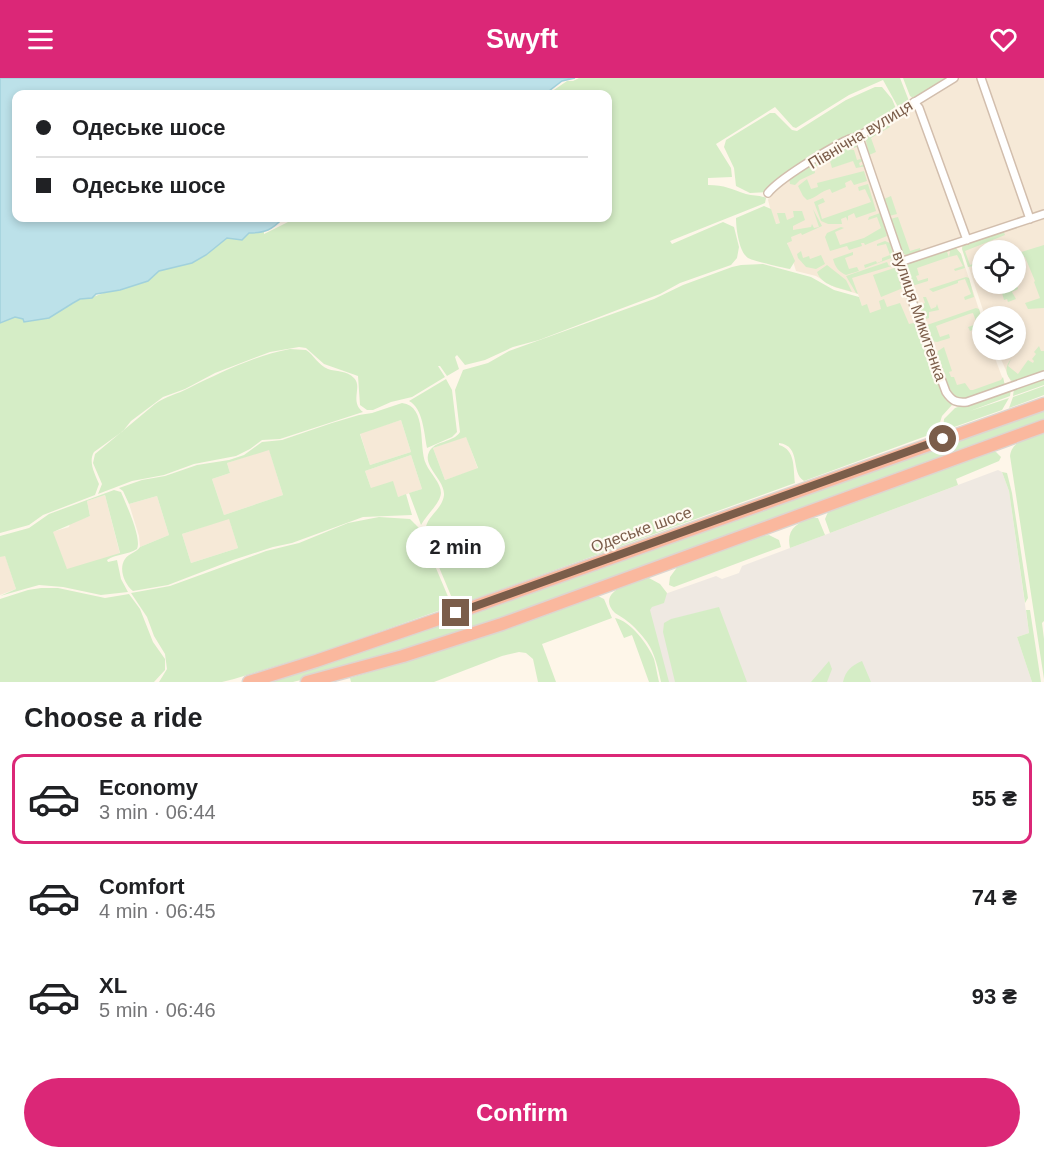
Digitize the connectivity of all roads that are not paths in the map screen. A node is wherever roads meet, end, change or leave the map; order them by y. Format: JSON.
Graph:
{"nodes":[{"id":1,"x":954,"y":78,"type":"edge"},
{"id":2,"x":981,"y":78,"type":"edge"},
{"id":3,"x":914,"y":102,"type":"junction"},
{"id":4,"x":859,"y":138,"type":"junction"},
{"id":5,"x":768,"y":193,"type":"dead end"},
{"id":6,"x":1044,"y":214,"type":"edge"},
{"id":7,"x":1030,"y":219,"type":"junction"},
{"id":8,"x":967,"y":240,"type":"junction"},
{"id":9,"x":900,"y":262,"type":"junction"},
{"id":10,"x":1044,"y":375,"type":"edge"},
{"id":11,"x":1044,"y":404,"type":"edge"},
{"id":12,"x":1044,"y":426,"type":"edge"},
{"id":13,"x":249,"y":682,"type":"edge"},
{"id":14,"x":307,"y":682,"type":"edge"}],
"edges":[{"from":1,"to":3,"type":"street","name":"Північна вулиця"},
{"from":2,"to":7,"type":"street"},
{"from":3,"to":4,"type":"street","name":"Північна вулиця"},
{"from":3,"to":8,"type":"street"},
{"from":4,"to":5,"type":"street","name":"Північна вулиця"},
{"from":4,"to":9,"type":"street","name":"вулиця Микитенка"},
{"from":6,"to":7,"type":"street"},
{"from":7,"to":8,"type":"street"},
{"from":8,"to":9,"type":"street"},
{"from":9,"to":10,"type":"street","name":"вулиця Микитенка"},
{"from":11,"to":13,"type":"highway","name":"Одеське шосе"},
{"from":12,"to":14,"type":"highway"}]}
